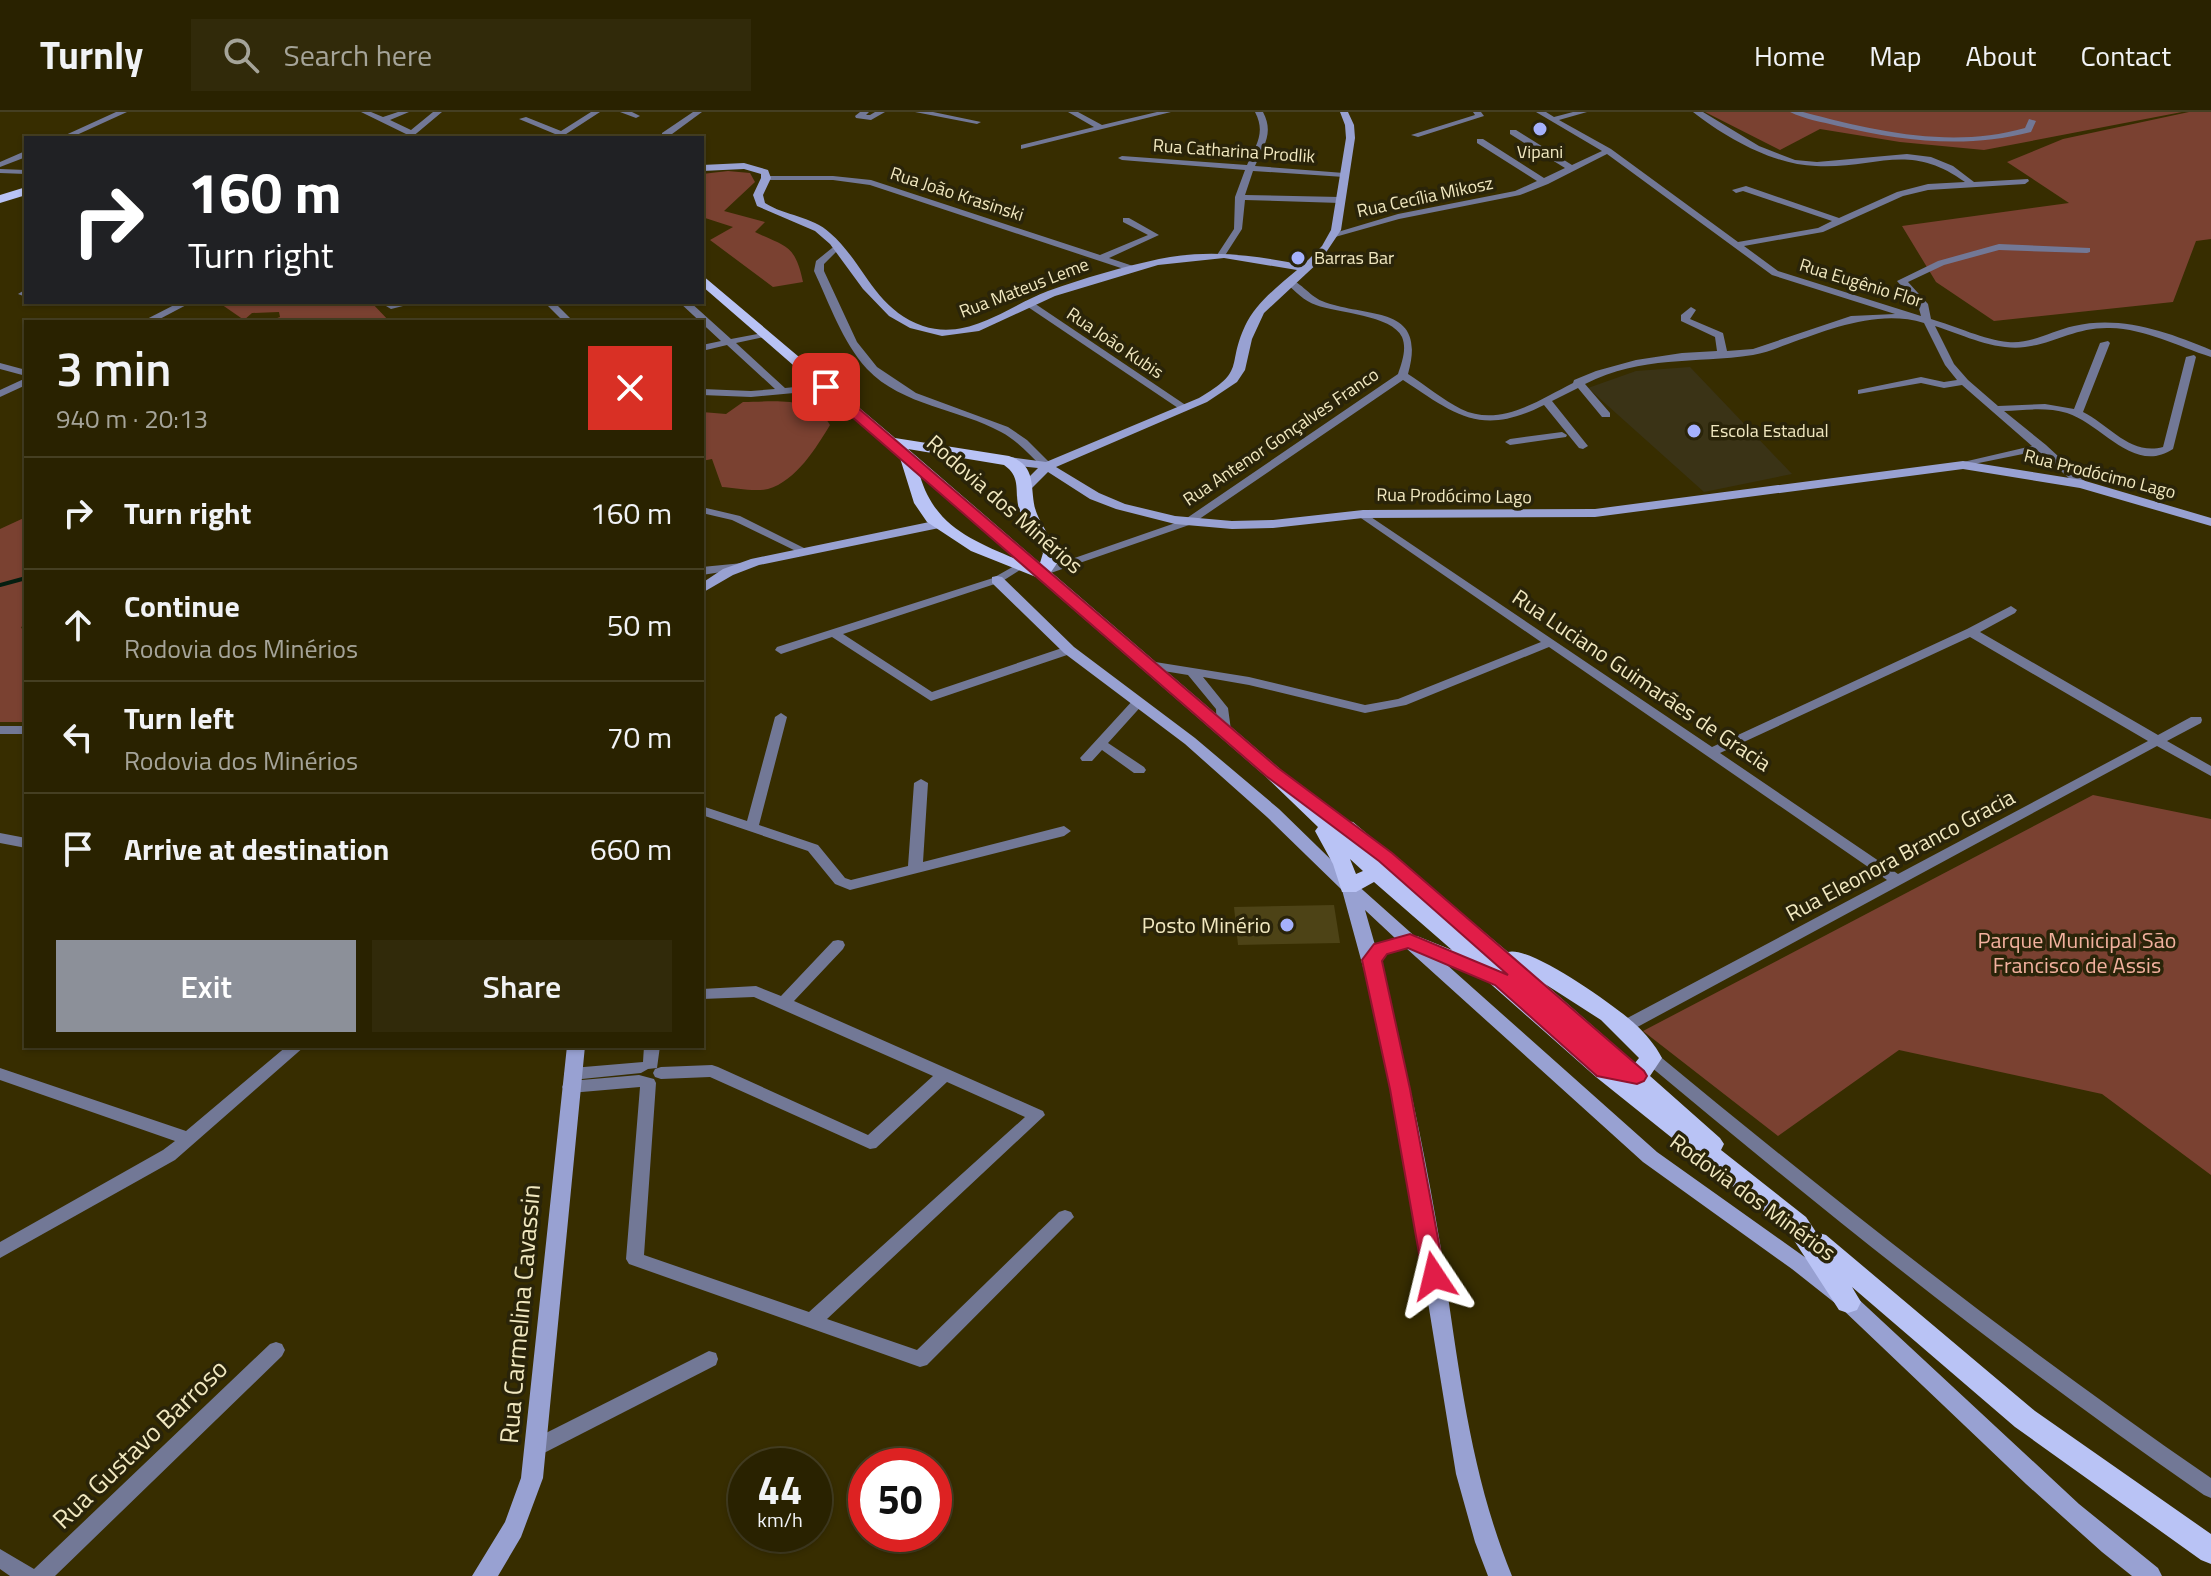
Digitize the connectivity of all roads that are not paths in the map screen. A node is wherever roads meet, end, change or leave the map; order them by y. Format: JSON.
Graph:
{"nodes":[{"id":1,"x":123,"y":112,"type":"edge"},
{"id":2,"x":365,"y":112,"type":"edge"},
{"id":3,"x":405,"y":112,"type":"edge"},
{"id":4,"x":438,"y":112,"type":"edge"},
{"id":5,"x":596,"y":112,"type":"edge"},
{"id":6,"x":624,"y":112,"type":"edge"},
{"id":7,"x":698,"y":112,"type":"edge"},
{"id":8,"x":865,"y":112,"type":"edge"},
{"id":9,"x":881,"y":112,"type":"edge"},
{"id":10,"x":919,"y":112,"type":"edge"},
{"id":11,"x":1072,"y":112,"type":"edge"},
{"id":12,"x":1167,"y":112,"type":"edge"},
{"id":13,"x":1259,"y":112,"type":"edge"},
{"id":14,"x":1344,"y":112,"type":"edge"},
{"id":15,"x":1477,"y":112,"type":"edge"},
{"id":16,"x":1540,"y":112,"type":"edge"},
{"id":17,"x":1583,"y":112,"type":"edge"},
{"id":18,"x":1697,"y":112,"type":"edge"},
{"id":19,"x":1794,"y":112,"type":"edge"},
{"id":20,"x":636,"y":116,"type":"dead end"},
{"id":21,"x":523,"y":119,"type":"dead end"},
{"id":22,"x":1553,"y":119,"type":"junction"},
{"id":23,"x":384,"y":120,"type":"junction"},
{"id":24,"x":2032,"y":121,"type":"dead end"},
{"id":25,"x":977,"y":122,"type":"dead end"},
{"id":26,"x":1101,"y":128,"type":"junction"},
{"id":27,"x":1513,"y":132,"type":"dead end"},
{"id":28,"x":665,"y":135,"type":"dead end"},
{"id":29,"x":1415,"y":135,"type":"dead end"},
{"id":30,"x":68,"y":136,"type":"edge"},
{"id":31,"x":409,"y":136,"type":"edge"},
{"id":32,"x":558,"y":136,"type":"edge"},
{"id":33,"x":1480,"y":141,"type":"dead end"},
{"id":34,"x":1024,"y":147,"type":"dead end"},
{"id":35,"x":1608,"y":151,"type":"junction"},
{"id":36,"x":24,"y":155,"type":"edge"},
{"id":37,"x":1122,"y":158,"type":"dead end"},
{"id":38,"x":0,"y":168,"type":"edge"},
{"id":39,"x":704,"y":168,"type":"edge"},
{"id":40,"x":1251,"y":168,"type":"junction"},
{"id":41,"x":1572,"y":168,"type":"junction"},
{"id":42,"x":24,"y":172,"type":"edge"},
{"id":43,"x":1344,"y":175,"type":"junction"},
{"id":44,"x":766,"y":178,"type":"junction"},
{"id":45,"x":2025,"y":181,"type":"dead end"},
{"id":46,"x":1545,"y":182,"type":"junction"},
{"id":47,"x":1971,"y":183,"type":"junction"},
{"id":48,"x":1736,"y":190,"type":"dead end"},
{"id":49,"x":24,"y":192,"type":"edge"},
{"id":50,"x":1239,"y":197,"type":"junction"},
{"id":51,"x":0,"y":199,"type":"edge"},
{"id":52,"x":1340,"y":200,"type":"junction"},
{"id":53,"x":1126,"y":220,"type":"dead end"},
{"id":54,"x":1842,"y":222,"type":"junction"},
{"id":55,"x":1335,"y":234,"type":"junction"},
{"id":56,"x":1737,"y":245,"type":"junction"},
{"id":57,"x":837,"y":247,"type":"junction"},
{"id":58,"x":2087,"y":250,"type":"dead end"},
{"id":59,"x":1221,"y":255,"type":"junction"},
{"id":60,"x":1101,"y":258,"type":"junction"},
{"id":61,"x":1302,"y":268,"type":"junction"},
{"id":62,"x":1133,"y":269,"type":"junction"},
{"id":63,"x":704,"y":281,"type":"edge"},
{"id":64,"x":1289,"y":281,"type":"junction"},
{"id":65,"x":1028,"y":303,"type":"junction"},
{"id":66,"x":183,"y":304,"type":"edge"},
{"id":67,"x":402,"y":304,"type":"edge"},
{"id":68,"x":551,"y":304,"type":"edge"},
{"id":69,"x":686,"y":304,"type":"edge"},
{"id":70,"x":391,"y":306,"type":"dead end"},
{"id":71,"x":1691,"y":310,"type":"dead end"},
{"id":72,"x":1922,"y":318,"type":"junction"},
{"id":73,"x":150,"y":320,"type":"edge"},
{"id":74,"x":567,"y":320,"type":"edge"},
{"id":75,"x":704,"y":320,"type":"edge"},
{"id":76,"x":704,"y":320,"type":"edge"},
{"id":77,"x":765,"y":334,"type":"junction"},
{"id":78,"x":728,"y":342,"type":"junction"},
{"id":79,"x":2105,"y":343,"type":"dead end"},
{"id":80,"x":704,"y":348,"type":"edge"},
{"id":81,"x":1722,"y":354,"type":"junction"},
{"id":82,"x":2211,"y":354,"type":"edge"},
{"id":83,"x":2191,"y":357,"type":"dead end"},
{"id":84,"x":0,"y":366,"type":"edge"},
{"id":85,"x":24,"y":372,"type":"edge"},
{"id":86,"x":1403,"y":375,"type":"junction"},
{"id":87,"x":24,"y":382,"type":"edge"},
{"id":88,"x":1578,"y":382,"type":"junction"},
{"id":89,"x":1964,"y":382,"type":"junction"},
{"id":90,"x":826,"y":387,"type":"junction"},
{"id":91,"x":783,"y":391,"type":"junction"},
{"id":92,"x":704,"y":392,"type":"edge"},
{"id":93,"x":1862,"y":392,"type":"dead end"},
{"id":94,"x":0,"y":394,"type":"edge"},
{"id":95,"x":1545,"y":400,"type":"junction"},
{"id":96,"x":1185,"y":408,"type":"junction"},
{"id":97,"x":1993,"y":409,"type":"junction"},
{"id":98,"x":2030,"y":411,"type":"junction"},
{"id":99,"x":2077,"y":413,"type":"junction"},
{"id":100,"x":1606,"y":415,"type":"dead end"},
{"id":101,"x":2004,"y":417,"type":"junction"},
{"id":102,"x":1533,"y":425,"type":"junction"},
{"id":103,"x":1562,"y":435,"type":"dead end"},
{"id":104,"x":890,"y":442,"type":"junction"},
{"id":105,"x":1510,"y":442,"type":"dead end"},
{"id":106,"x":1583,"y":446,"type":"dead end"},
{"id":107,"x":2042,"y":447,"type":"junction"},
{"id":108,"x":907,"y":456,"type":"junction"},
{"id":109,"x":1009,"y":461,"type":"junction"},
{"id":110,"x":1963,"y":465,"type":"junction"},
{"id":111,"x":1047,"y":466,"type":"junction"},
{"id":112,"x":2082,"y":484,"type":"junction"},
{"id":113,"x":1027,"y":486,"type":"junction"},
{"id":114,"x":704,"y":511,"type":"edge"},
{"id":115,"x":1362,"y":514,"type":"junction"},
{"id":116,"x":1188,"y":522,"type":"junction"},
{"id":117,"x":2211,"y":522,"type":"edge"},
{"id":118,"x":939,"y":524,"type":"junction"},
{"id":119,"x":806,"y":552,"type":"junction"},
{"id":120,"x":743,"y":566,"type":"junction"},
{"id":121,"x":1016,"y":568,"type":"junction"},
{"id":122,"x":704,"y":571,"type":"edge"},
{"id":123,"x":1041,"y":573,"type":"junction"},
{"id":124,"x":997,"y":580,"type":"junction"},
{"id":125,"x":704,"y":588,"type":"edge"},
{"id":126,"x":2011,"y":610,"type":"dead end"},
{"id":127,"x":1971,"y":632,"type":"junction"},
{"id":128,"x":834,"y":633,"type":"junction"},
{"id":129,"x":1551,"y":642,"type":"junction"},
{"id":130,"x":781,"y":650,"type":"dead end"},
{"id":131,"x":1069,"y":650,"type":"junction"},
{"id":132,"x":1149,"y":665,"type":"junction"},
{"id":133,"x":1191,"y":671,"type":"junction"},
{"id":134,"x":1139,"y":702,"type":"junction"},
{"id":135,"x":781,"y":717,"type":"dead end"},
{"id":136,"x":2196,"y":720,"type":"dead end"},
{"id":137,"x":0,"y":730,"type":"edge"},
{"id":138,"x":24,"y":730,"type":"edge"},
{"id":139,"x":1224,"y":730,"type":"junction"},
{"id":140,"x":2156,"y":741,"type":"junction"},
{"id":141,"x":1100,"y":743,"type":"junction"},
{"id":142,"x":1711,"y":752,"type":"junction"},
{"id":143,"x":1087,"y":758,"type":"dead end"},
{"id":144,"x":1139,"y":770,"type":"dead end"},
{"id":145,"x":1272,"y":772,"type":"junction"},
{"id":146,"x":2211,"y":772,"type":"edge"},
{"id":147,"x":921,"y":783,"type":"dead end"},
{"id":148,"x":1306,"y":804,"type":"junction"},
{"id":149,"x":704,"y":811,"type":"edge"},
{"id":150,"x":752,"y":827,"type":"junction"},
{"id":151,"x":1064,"y":831,"type":"dead end"},
{"id":152,"x":0,"y":838,"type":"edge"},
{"id":153,"x":24,"y":843,"type":"edge"},
{"id":154,"x":915,"y":868,"type":"junction"},
{"id":155,"x":1378,"y":874,"type":"junction"},
{"id":156,"x":1405,"y":874,"type":"junction"},
{"id":157,"x":1899,"y":881,"type":"junction"},
{"id":158,"x":1349,"y":887,"type":"junction"},
{"id":159,"x":1462,"y":923,"type":"junction"},
{"id":160,"x":1410,"y":941,"type":"junction"},
{"id":161,"x":838,"y":945,"type":"dead end"},
{"id":162,"x":1372,"y":960,"type":"junction"},
{"id":163,"x":1502,"y":980,"type":"junction"},
{"id":164,"x":704,"y":994,"type":"edge"},
{"id":165,"x":783,"y":1003,"type":"junction"},
{"id":166,"x":1624,"y":1027,"type":"junction"},
{"id":167,"x":1582,"y":1028,"type":"junction"},
{"id":168,"x":295,"y":1048,"type":"edge"},
{"id":169,"x":576,"y":1048,"type":"edge"},
{"id":170,"x":652,"y":1048,"type":"edge"},
{"id":171,"x":1644,"y":1067,"type":"junction"},
{"id":172,"x":1604,"y":1071,"type":"junction"},
{"id":173,"x":0,"y":1074,"type":"edge"},
{"id":174,"x":648,"y":1074,"type":"junction"},
{"id":175,"x":945,"y":1074,"type":"junction"},
{"id":176,"x":571,"y":1081,"type":"junction"},
{"id":177,"x":189,"y":1139,"type":"junction"},
{"id":178,"x":1065,"y":1217,"type":"dead end"},
{"id":179,"x":1797,"y":1224,"type":"junction"},
{"id":180,"x":0,"y":1251,"type":"edge"},
{"id":181,"x":1848,"y":1302,"type":"junction"},
{"id":182,"x":812,"y":1321,"type":"junction"},
{"id":183,"x":276,"y":1350,"type":"dead end"},
{"id":184,"x":709,"y":1359,"type":"dead end"},
{"id":185,"x":537,"y":1447,"type":"junction"},
{"id":186,"x":2211,"y":1489,"type":"edge"},
{"id":187,"x":2211,"y":1551,"type":"edge"},
{"id":188,"x":0,"y":1558,"type":"edge"},
{"id":189,"x":27,"y":1576,"type":"edge"},
{"id":190,"x":41,"y":1576,"type":"edge"},
{"id":191,"x":484,"y":1576,"type":"edge"},
{"id":192,"x":1500,"y":1576,"type":"edge"},
{"id":193,"x":2150,"y":1576,"type":"edge"}],
"edges":[{"from":1,"to":30,"type":"street"},
{"from":2,"to":23,"type":"street"},
{"from":3,"to":23,"type":"street"},
{"from":4,"to":31,"type":"street"},
{"from":5,"to":32,"type":"street"},
{"from":6,"to":20,"type":"street"},
{"from":7,"to":28,"type":"street"},
{"from":8,"to":9,"type":"street"},
{"from":10,"to":25,"type":"street"},
{"from":11,"to":26,"type":"street"},
{"from":12,"to":26,"type":"street"},
{"from":13,"to":40,"type":"street"},
{"from":14,"to":43,"type":"main road"},
{"from":15,"to":29,"type":"street"},
{"from":16,"to":22,"type":"street","name":"Rua Eugênio Flor"},
{"from":17,"to":22,"type":"street"},
{"from":18,"to":47,"type":"street"},
{"from":19,"to":24,"type":"street"},
{"from":21,"to":32,"type":"street"},
{"from":22,"to":35,"type":"street","name":"Rua Eugênio Flor"},
{"from":23,"to":31,"type":"street"},
{"from":26,"to":34,"type":"street"},
{"from":27,"to":41,"type":"street"},
{"from":33,"to":46,"type":"street"},
{"from":35,"to":41,"type":"street","name":"Rua Cecília Mikosz"},
{"from":35,"to":56,"type":"street","name":"Rua Eugênio Flor"},
{"from":36,"to":38,"type":"street"},
{"from":37,"to":40,"type":"street","name":"Rua Catharina Prodlik"},
{"from":38,"to":42,"type":"street"},
{"from":39,"to":44,"type":"main road"},
{"from":40,"to":43,"type":"street","name":"Rua Catharina Prodlik"},
{"from":40,"to":50,"type":"street"},
{"from":41,"to":46,"type":"street","name":"Rua Cecília Mikosz"},
{"from":43,"to":52,"type":"main road"},
{"from":44,"to":57,"type":"main road","name":"Rua Mateus Leme"},
{"from":44,"to":60,"type":"street","name":"Rua João Krasinski"},
{"from":45,"to":47,"type":"street"},
{"from":46,"to":55,"type":"street","name":"Rua Cecília Mikosz"},
{"from":47,"to":54,"type":"street"},
{"from":48,"to":54,"type":"street"},
{"from":49,"to":51,"type":"main road"},
{"from":50,"to":52,"type":"street"},
{"from":50,"to":59,"type":"street"},
{"from":52,"to":55,"type":"main road"},
{"from":53,"to":60,"type":"street"},
{"from":54,"to":56,"type":"street"},
{"from":55,"to":61,"type":"main road"},
{"from":56,"to":72,"type":"street","name":"Rua Eugênio Flor"},
{"from":57,"to":65,"type":"main road","name":"Rua Mateus Leme"},
{"from":57,"to":111,"type":"street","name":"Rua Prodócimo Lago"},
{"from":58,"to":72,"type":"street"},
{"from":59,"to":61,"type":"main road","name":"Rua Mateus Leme"},
{"from":59,"to":62,"type":"main road","name":"Rua Mateus Leme"},
{"from":60,"to":62,"type":"street","name":"Rua João Krasinski"},
{"from":61,"to":64,"type":"main road"},
{"from":62,"to":65,"type":"main road","name":"Rua Mateus Leme"},
{"from":63,"to":77,"type":"main road","name":"Rodovia dos Minérios"},
{"from":64,"to":86,"type":"street"},
{"from":64,"to":96,"type":"main road"},
{"from":65,"to":96,"type":"street","name":"Rua João Kubis"},
{"from":66,"to":73,"type":"street"},
{"from":67,"to":70,"type":"street"},
{"from":68,"to":74,"type":"street"},
{"from":69,"to":76,"type":"street"},
{"from":71,"to":81,"type":"street"},
{"from":72,"to":81,"type":"street"},
{"from":72,"to":82,"type":"street","name":"Rua Eugênio Flor"},
{"from":72,"to":89,"type":"street"},
{"from":75,"to":78,"type":"street"},
{"from":77,"to":78,"type":"street"},
{"from":77,"to":90,"type":"main road","name":"Rodovia dos Minérios"},
{"from":78,"to":80,"type":"street"},
{"from":78,"to":91,"type":"street"},
{"from":79,"to":99,"type":"street"},
{"from":81,"to":88,"type":"street"},
{"from":83,"to":99,"type":"street"},
{"from":84,"to":85,"type":"street"},
{"from":86,"to":102,"type":"street"},
{"from":86,"to":116,"type":"street","name":"Rua Antenor Gonçalves Franco"},
{"from":87,"to":94,"type":"street"},
{"from":88,"to":95,"type":"street"},
{"from":88,"to":100,"type":"street"},
{"from":89,"to":93,"type":"street"},
{"from":89,"to":97,"type":"street"},
{"from":90,"to":91,"type":"street"},
{"from":90,"to":104,"type":"main road","name":"Rodovia dos Minérios"},
{"from":91,"to":92,"type":"street"},
{"from":95,"to":102,"type":"street"},
{"from":95,"to":106,"type":"street"},
{"from":96,"to":111,"type":"main road"},
{"from":97,"to":98,"type":"street"},
{"from":97,"to":101,"type":"street"},
{"from":98,"to":99,"type":"street"},
{"from":98,"to":101,"type":"street"},
{"from":101,"to":107,"type":"street"},
{"from":102,"to":103,"type":"street"},
{"from":102,"to":105,"type":"street"},
{"from":104,"to":108,"type":"main road","name":"Rodovia dos Minérios"},
{"from":104,"to":109,"type":"main road"},
{"from":107,"to":110,"type":"street"},
{"from":107,"to":112,"type":"street"},
{"from":108,"to":118,"type":"main road"},
{"from":108,"to":123,"type":"main road","name":"Rodovia dos Minérios"},
{"from":109,"to":111,"type":"main road"},
{"from":109,"to":113,"type":"main road"},
{"from":110,"to":112,"type":"main road","name":"Rua Prodócimo Lago"},
{"from":110,"to":115,"type":"main road","name":"Rua Prodócimo Lago"},
{"from":111,"to":113,"type":"main road"},
{"from":111,"to":116,"type":"main road","name":"Rua Prodócimo Lago"},
{"from":112,"to":117,"type":"main road","name":"Rua Prodócimo Lago"},
{"from":113,"to":123,"type":"main road"},
{"from":114,"to":119,"type":"street"},
{"from":115,"to":116,"type":"main road","name":"Rua Prodócimo Lago"},
{"from":115,"to":129,"type":"street","name":"Rua Luciano Guimarães de Gracia"},
{"from":116,"to":123,"type":"street","name":"Rua Antenor Gonçalves Franco"},
{"from":118,"to":119,"type":"main road"},
{"from":118,"to":121,"type":"main road"},
{"from":119,"to":120,"type":"main road"},
{"from":120,"to":122,"type":"street"},
{"from":120,"to":125,"type":"main road"},
{"from":121,"to":123,"type":"main road"},
{"from":121,"to":124,"type":"street"},
{"from":123,"to":132,"type":"main road","name":"Rodovia dos Minérios"},
{"from":124,"to":128,"type":"street"},
{"from":124,"to":131,"type":"main road","name":"Rodovia dos Minérios"},
{"from":126,"to":127,"type":"street"},
{"from":127,"to":140,"type":"street"},
{"from":127,"to":142,"type":"street"},
{"from":128,"to":130,"type":"street"},
{"from":128,"to":131,"type":"street"},
{"from":129,"to":133,"type":"street"},
{"from":129,"to":142,"type":"street","name":"Rua Luciano Guimarães de Gracia"},
{"from":131,"to":134,"type":"main road","name":"Rodovia dos Minérios"},
{"from":132,"to":133,"type":"street"},
{"from":132,"to":139,"type":"main road","name":"Rodovia dos Minérios"},
{"from":133,"to":139,"type":"street"},
{"from":134,"to":141,"type":"street"},
{"from":134,"to":158,"type":"main road","name":"Rodovia dos Minérios"},
{"from":135,"to":150,"type":"street"},
{"from":136,"to":140,"type":"street","name":"Rua Eleonora Branco Gracia"},
{"from":137,"to":138,"type":"street"},
{"from":139,"to":145,"type":"main road","name":"Rodovia dos Minérios"},
{"from":140,"to":146,"type":"street"},
{"from":140,"to":157,"type":"street","name":"Rua Eleonora Branco Gracia"},
{"from":141,"to":143,"type":"street"},
{"from":141,"to":144,"type":"street"},
{"from":142,"to":157,"type":"street","name":"Rua Luciano Guimarães de Gracia"},
{"from":145,"to":148,"type":"main road","name":"Rodovia dos Minérios"},
{"from":145,"to":156,"type":"main road","name":"Rodovia dos Minérios"},
{"from":147,"to":154,"type":"street"},
{"from":148,"to":155,"type":"main road","name":"Rodovia dos Minérios"},
{"from":148,"to":158,"type":"main road"},
{"from":149,"to":150,"type":"street"},
{"from":150,"to":154,"type":"street"},
{"from":151,"to":154,"type":"street"},
{"from":152,"to":153,"type":"street"},
{"from":155,"to":156,"type":"main road"},
{"from":155,"to":158,"type":"main road"},
{"from":155,"to":163,"type":"main road","name":"Rodovia dos Minérios"},
{"from":156,"to":159,"type":"main road","name":"Rodovia dos Minérios"},
{"from":157,"to":166,"type":"street","name":"Rua Eleonora Branco Gracia"},
{"from":158,"to":160,"type":"main road","name":"Rodovia dos Minérios"},
{"from":158,"to":162,"type":"main road"},
{"from":159,"to":166,"type":"main road"},
{"from":159,"to":167,"type":"main road","name":"Rodovia dos Minérios"},
{"from":160,"to":162,"type":"main road"},
{"from":160,"to":163,"type":"main road"},
{"from":160,"to":181,"type":"main road","name":"Rodovia dos Minérios"},
{"from":161,"to":165,"type":"street"},
{"from":162,"to":192,"type":"main road"},
{"from":163,"to":172,"type":"main road","name":"Rodovia dos Minérios"},
{"from":164,"to":165,"type":"street"},
{"from":165,"to":175,"type":"street"},
{"from":166,"to":167,"type":"main road"},
{"from":166,"to":171,"type":"main road"},
{"from":167,"to":171,"type":"main road","name":"Rodovia dos Minérios"},
{"from":168,"to":177,"type":"street"},
{"from":169,"to":176,"type":"main road","name":"Rua Carmelina Cavassin"},
{"from":170,"to":174,"type":"street"},
{"from":171,"to":172,"type":"main road"},
{"from":171,"to":179,"type":"main road","name":"Rodovia dos Minérios"},
{"from":171,"to":186,"type":"street","name":"Rodovia dos Minérios"},
{"from":172,"to":179,"type":"main road","name":"Rodovia dos Minérios"},
{"from":173,"to":177,"type":"street"},
{"from":174,"to":175,"type":"street"},
{"from":174,"to":176,"type":"street"},
{"from":174,"to":182,"type":"street"},
{"from":175,"to":182,"type":"street"},
{"from":176,"to":185,"type":"main road","name":"Rua Carmelina Cavassin"},
{"from":177,"to":180,"type":"street"},
{"from":178,"to":182,"type":"street"},
{"from":179,"to":181,"type":"main road"},
{"from":179,"to":187,"type":"main road","name":"Rodovia dos Minérios"},
{"from":181,"to":193,"type":"main road","name":"Rodovia dos Minérios"},
{"from":183,"to":190,"type":"street","name":"Rua Gustavo Barroso"},
{"from":184,"to":185,"type":"street"},
{"from":185,"to":191,"type":"main road","name":"Rua Carmelina Cavassin"},
{"from":188,"to":189,"type":"street"}]}
